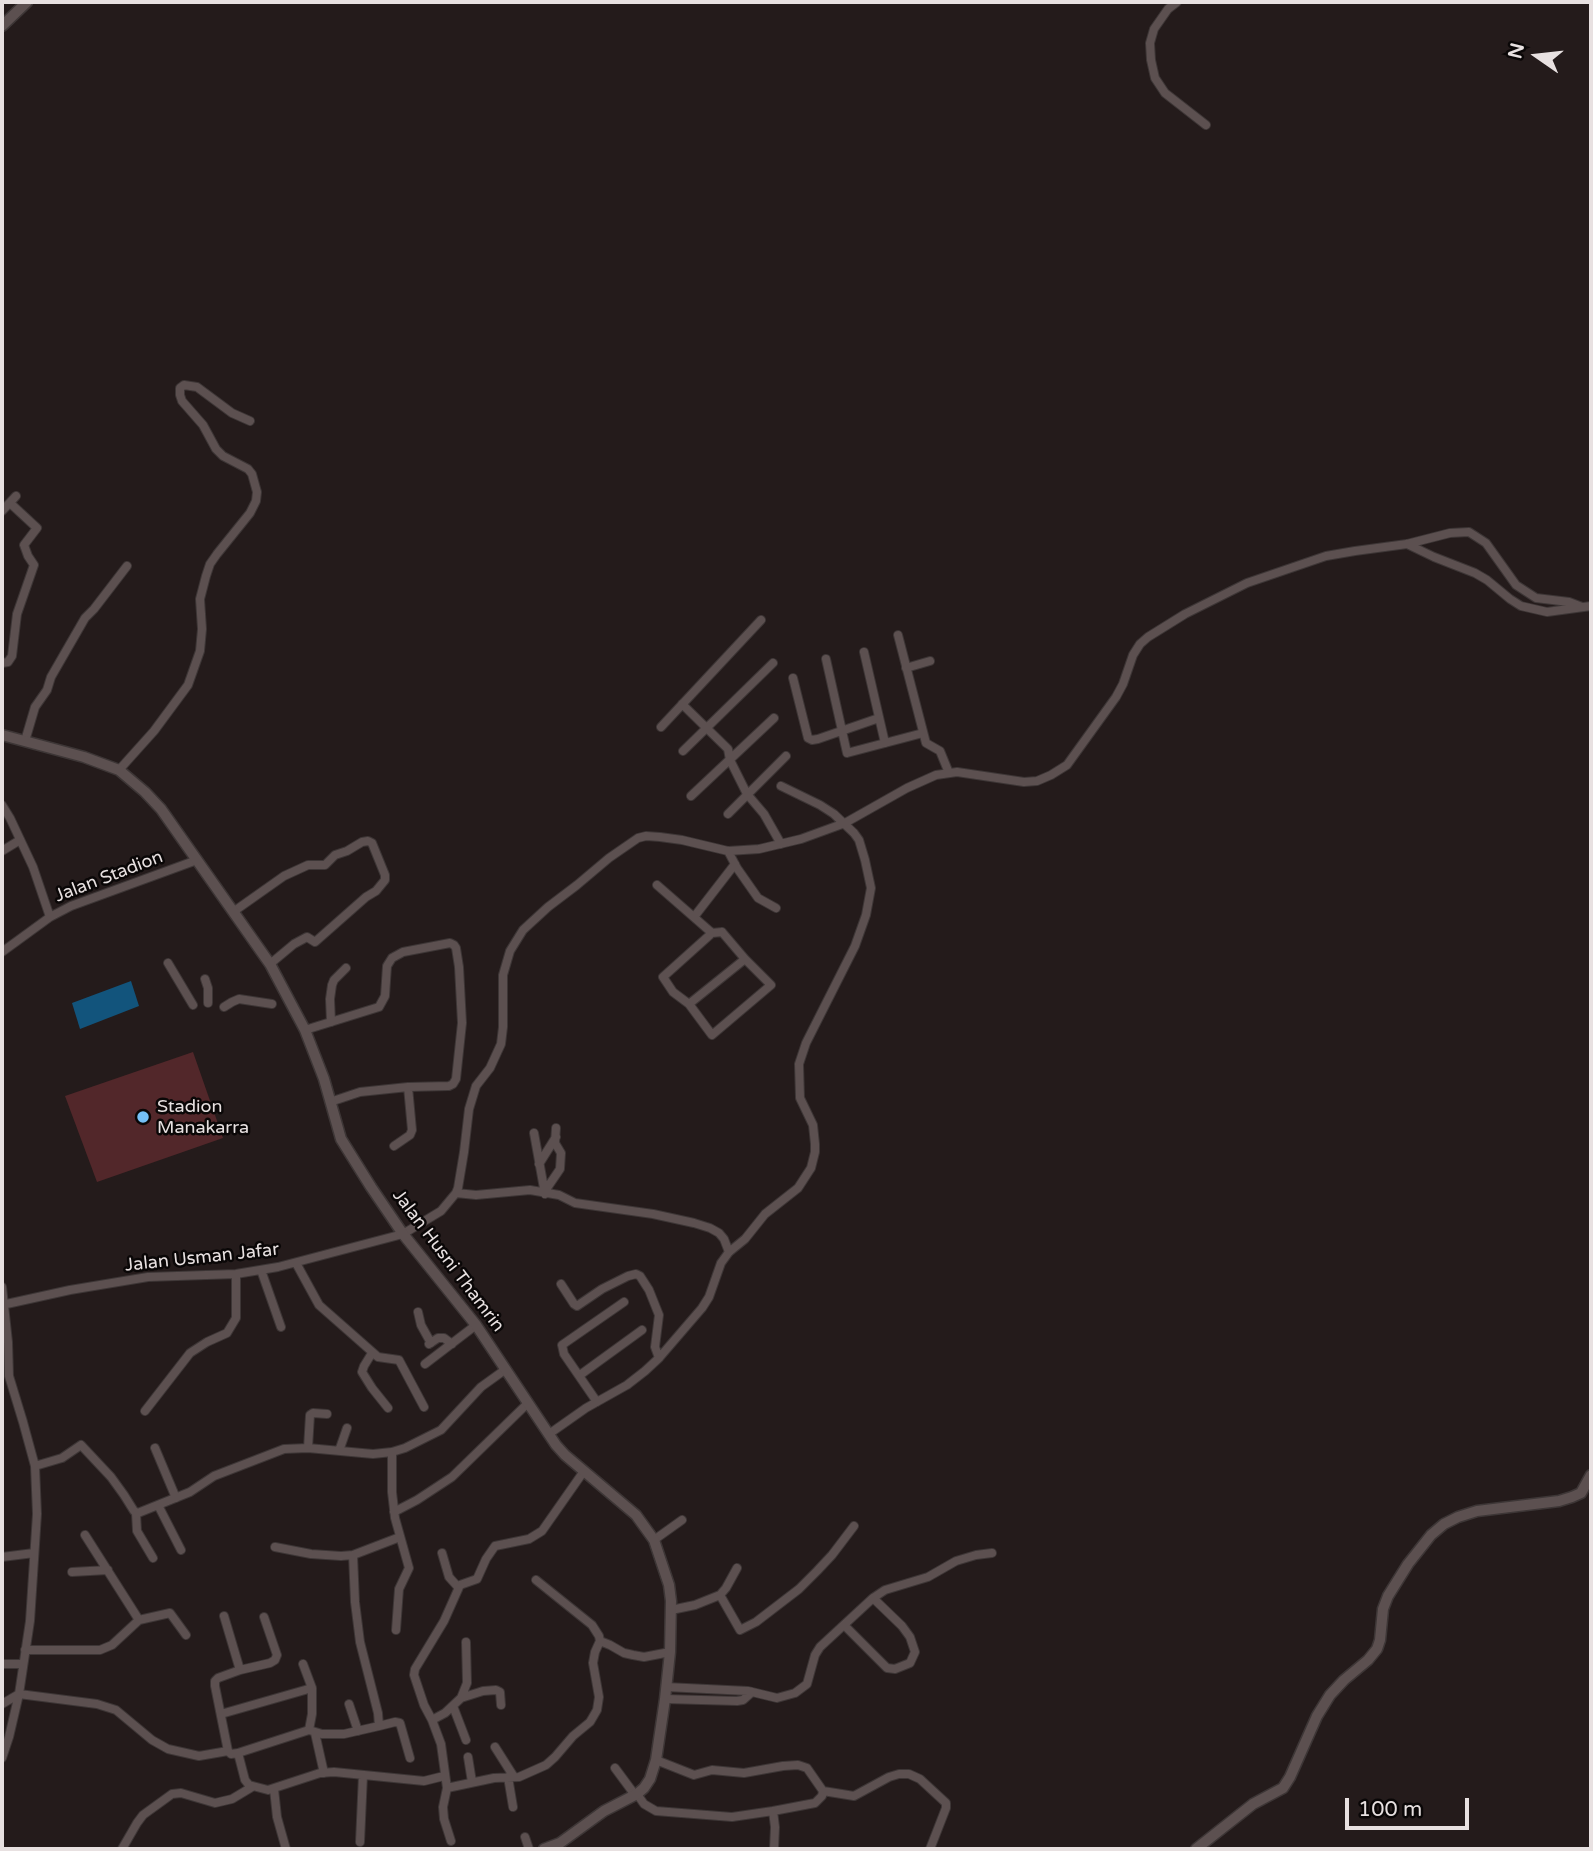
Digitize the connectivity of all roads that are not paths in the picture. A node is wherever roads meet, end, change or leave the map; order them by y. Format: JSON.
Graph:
{"nodes":[{"id":1,"x":27,"y":2,"type":"edge"},
{"id":2,"x":1177,"y":2,"type":"edge"},
{"id":3,"x":2,"y":26,"type":"edge"},
{"id":4,"x":1206,"y":125,"type":"dead end"},
{"id":5,"x":250,"y":421,"type":"dead end"},
{"id":6,"x":2,"y":511,"type":"edge"},
{"id":7,"x":1407,"y":544,"type":"junction"},
{"id":8,"x":127,"y":566,"type":"dead end"},
{"id":9,"x":1587,"y":607,"type":"edge"},
{"id":10,"x":761,"y":620,"type":"dead end"},
{"id":11,"x":898,"y":635,"type":"dead end"},
{"id":12,"x":864,"y":652,"type":"dead end"},
{"id":13,"x":826,"y":659,"type":"dead end"},
{"id":14,"x":930,"y":661,"type":"dead end"},
{"id":15,"x":2,"y":663,"type":"edge"},
{"id":16,"x":773,"y":663,"type":"dead end"},
{"id":17,"x":906,"y":668,"type":"junction"},
{"id":18,"x":793,"y":678,"type":"dead end"},
{"id":19,"x":682,"y":704,"type":"junction"},
{"id":20,"x":774,"y":718,"type":"dead end"},
{"id":21,"x":879,"y":718,"type":"junction"},
{"id":22,"x":661,"y":727,"type":"dead end"},
{"id":23,"x":706,"y":729,"type":"junction"},
{"id":24,"x":843,"y":730,"type":"junction"},
{"id":25,"x":923,"y":733,"type":"junction"},
{"id":26,"x":2,"y":735,"type":"edge"},
{"id":27,"x":25,"y":741,"type":"junction"},
{"id":28,"x":884,"y":743,"type":"junction"},
{"id":29,"x":683,"y":751,"type":"dead end"},
{"id":30,"x":786,"y":756,"type":"dead end"},
{"id":31,"x":730,"y":760,"type":"junction"},
{"id":32,"x":120,"y":770,"type":"junction"},
{"id":33,"x":949,"y":772,"type":"junction"},
{"id":34,"x":781,"y":786,"type":"dead end"},
{"id":35,"x":747,"y":794,"type":"junction"},
{"id":36,"x":691,"y":796,"type":"dead end"},
{"id":37,"x":2,"y":804,"type":"edge"},
{"id":38,"x":728,"y":814,"type":"dead end"},
{"id":39,"x":845,"y":823,"type":"junction"},
{"id":40,"x":20,"y":840,"type":"junction"},
{"id":41,"x":781,"y":844,"type":"junction"},
{"id":42,"x":2,"y":851,"type":"edge"},
{"id":43,"x":728,"y":851,"type":"junction"},
{"id":44,"x":197,"y":860,"type":"junction"},
{"id":45,"x":735,"y":864,"type":"junction"},
{"id":46,"x":657,"y":885,"type":"dead end"},
{"id":47,"x":776,"y":908,"type":"dead end"},
{"id":48,"x":233,"y":912,"type":"junction"},
{"id":49,"x":50,"y":917,"type":"junction"},
{"id":50,"x":694,"y":917,"type":"junction"},
{"id":51,"x":712,"y":933,"type":"junction"},
{"id":52,"x":2,"y":952,"type":"edge"},
{"id":53,"x":745,"y":959,"type":"junction"},
{"id":54,"x":168,"y":963,"type":"dead end"},
{"id":55,"x":270,"y":964,"type":"junction"},
{"id":56,"x":346,"y":968,"type":"dead end"},
{"id":57,"x":205,"y":979,"type":"dead end"},
{"id":58,"x":208,"y":1003,"type":"dead end"},
{"id":59,"x":272,"y":1004,"type":"dead end"},
{"id":60,"x":690,"y":1004,"type":"junction"},
{"id":61,"x":193,"y":1005,"type":"dead end"},
{"id":62,"x":224,"y":1007,"type":"dead end"},
{"id":63,"x":331,"y":1022,"type":"junction"},
{"id":64,"x":305,"y":1030,"type":"junction"},
{"id":65,"x":408,"y":1087,"type":"junction"},
{"id":66,"x":330,"y":1102,"type":"junction"},
{"id":67,"x":534,"y":1133,"type":"dead end"},
{"id":68,"x":394,"y":1146,"type":"dead end"},
{"id":69,"x":539,"y":1164,"type":"junction"},
{"id":70,"x":545,"y":1192,"type":"junction"},
{"id":71,"x":456,"y":1193,"type":"junction"},
{"id":72,"x":403,"y":1234,"type":"junction"},
{"id":73,"x":729,"y":1252,"type":"junction"},
{"id":74,"x":296,"y":1263,"type":"junction"},
{"id":75,"x":261,"y":1270,"type":"junction"},
{"id":76,"x":236,"y":1274,"type":"junction"},
{"id":77,"x":561,"y":1284,"type":"dead end"},
{"id":78,"x":2,"y":1287,"type":"edge"},
{"id":79,"x":624,"y":1301,"type":"dead end"},
{"id":80,"x":3,"y":1305,"type":"edge"},
{"id":81,"x":418,"y":1311,"type":"dead end"},
{"id":82,"x":476,"y":1325,"type":"junction"},
{"id":83,"x":281,"y":1327,"type":"dead end"},
{"id":84,"x":642,"y":1330,"type":"dead end"},
{"id":85,"x":452,"y":1344,"type":"junction"},
{"id":86,"x":372,"y":1353,"type":"junction"},
{"id":87,"x":659,"y":1358,"type":"junction"},
{"id":88,"x":425,"y":1364,"type":"dead end"},
{"id":89,"x":506,"y":1369,"type":"junction"},
{"id":90,"x":580,"y":1375,"type":"junction"},
{"id":91,"x":597,"y":1402,"type":"junction"},
{"id":92,"x":528,"y":1403,"type":"junction"},
{"id":93,"x":424,"y":1407,"type":"dead end"},
{"id":94,"x":388,"y":1408,"type":"dead end"},
{"id":95,"x":145,"y":1411,"type":"dead end"},
{"id":96,"x":327,"y":1414,"type":"dead end"},
{"id":97,"x":347,"y":1428,"type":"dead end"},
{"id":98,"x":549,"y":1434,"type":"junction"},
{"id":99,"x":155,"y":1448,"type":"dead end"},
{"id":100,"x":308,"y":1448,"type":"junction"},
{"id":101,"x":339,"y":1451,"type":"junction"},
{"id":102,"x":393,"y":1452,"type":"junction"},
{"id":103,"x":35,"y":1466,"type":"junction"},
{"id":104,"x":584,"y":1471,"type":"junction"},
{"id":105,"x":1591,"y":1475,"type":"edge"},
{"id":106,"x":176,"y":1498,"type":"junction"},
{"id":107,"x":158,"y":1505,"type":"junction"},
{"id":108,"x":394,"y":1512,"type":"junction"},
{"id":109,"x":136,"y":1513,"type":"junction"},
{"id":110,"x":682,"y":1520,"type":"dead end"},
{"id":111,"x":854,"y":1526,"type":"dead end"},
{"id":112,"x":86,"y":1535,"type":"dead end"},
{"id":113,"x":400,"y":1537,"type":"junction"},
{"id":114,"x":654,"y":1540,"type":"junction"},
{"id":115,"x":275,"y":1548,"type":"dead end"},
{"id":116,"x":181,"y":1550,"type":"dead end"},
{"id":117,"x":34,"y":1553,"type":"junction"},
{"id":118,"x":442,"y":1553,"type":"dead end"},
{"id":119,"x":992,"y":1553,"type":"dead end"},
{"id":120,"x":353,"y":1555,"type":"junction"},
{"id":121,"x":2,"y":1557,"type":"edge"},
{"id":122,"x":153,"y":1558,"type":"dead end"},
{"id":123,"x":737,"y":1567,"type":"dead end"},
{"id":124,"x":108,"y":1570,"type":"junction"},
{"id":125,"x":72,"y":1572,"type":"dead end"},
{"id":126,"x":536,"y":1580,"type":"dead end"},
{"id":127,"x":458,"y":1587,"type":"junction"},
{"id":128,"x":720,"y":1595,"type":"junction"},
{"id":129,"x":873,"y":1598,"type":"junction"},
{"id":130,"x":671,"y":1610,"type":"junction"},
{"id":131,"x":224,"y":1616,"type":"dead end"},
{"id":132,"x":264,"y":1617,"type":"dead end"},
{"id":133,"x":139,"y":1620,"type":"junction"},
{"id":134,"x":844,"y":1625,"type":"junction"},
{"id":135,"x":396,"y":1630,"type":"dead end"},
{"id":136,"x":186,"y":1635,"type":"dead end"},
{"id":137,"x":600,"y":1641,"type":"junction"},
{"id":138,"x":466,"y":1642,"type":"dead end"},
{"id":139,"x":25,"y":1650,"type":"junction"},
{"id":140,"x":670,"y":1652,"type":"junction"},
{"id":141,"x":2,"y":1664,"type":"edge"},
{"id":142,"x":22,"y":1664,"type":"junction"},
{"id":143,"x":303,"y":1664,"type":"dead end"},
{"id":144,"x":240,"y":1670,"type":"junction"},
{"id":145,"x":666,"y":1687,"type":"junction"},
{"id":146,"x":312,"y":1688,"type":"junction"},
{"id":147,"x":751,"y":1692,"type":"junction"},
{"id":148,"x":18,"y":1698,"type":"junction"},
{"id":149,"x":461,"y":1698,"type":"junction"},
{"id":150,"x":665,"y":1699,"type":"junction"},
{"id":151,"x":2,"y":1704,"type":"edge"},
{"id":152,"x":349,"y":1704,"type":"dead end"},
{"id":153,"x":501,"y":1705,"type":"dead end"},
{"id":154,"x":453,"y":1706,"type":"junction"},
{"id":155,"x":221,"y":1714,"type":"junction"},
{"id":156,"x":432,"y":1720,"type":"junction"},
{"id":157,"x":379,"y":1726,"type":"junction"},
{"id":158,"x":312,"y":1731,"type":"junction"},
{"id":159,"x":358,"y":1731,"type":"junction"},
{"id":160,"x":466,"y":1740,"type":"dead end"},
{"id":161,"x":4,"y":1744,"type":"edge"},
{"id":162,"x":495,"y":1747,"type":"dead end"},
{"id":163,"x":233,"y":1752,"type":"junction"},
{"id":164,"x":468,"y":1757,"type":"dead end"},
{"id":165,"x":2,"y":1758,"type":"edge"},
{"id":166,"x":410,"y":1758,"type":"dead end"},
{"id":167,"x":656,"y":1760,"type":"junction"},
{"id":168,"x":615,"y":1769,"type":"dead end"},
{"id":169,"x":324,"y":1773,"type":"junction"},
{"id":170,"x":363,"y":1775,"type":"junction"},
{"id":171,"x":444,"y":1776,"type":"junction"},
{"id":172,"x":511,"y":1777,"type":"junction"},
{"id":173,"x":472,"y":1782,"type":"junction"},
{"id":174,"x":252,"y":1787,"type":"junction"},
{"id":175,"x":447,"y":1788,"type":"junction"},
{"id":176,"x":274,"y":1789,"type":"junction"},
{"id":177,"x":823,"y":1791,"type":"junction"},
{"id":178,"x":636,"y":1795,"type":"junction"},
{"id":179,"x":513,"y":1807,"type":"dead end"},
{"id":180,"x":773,"y":1811,"type":"junction"},
{"id":181,"x":525,"y":1837,"type":"dead end"},
{"id":182,"x":451,"y":1841,"type":"dead end"},
{"id":183,"x":360,"y":1842,"type":"dead end"},
{"id":184,"x":562,"y":1846,"type":"edge"},
{"id":185,"x":122,"y":1849,"type":"edge"},
{"id":186,"x":286,"y":1849,"type":"edge"},
{"id":187,"x":529,"y":1849,"type":"edge"},
{"id":188,"x":544,"y":1849,"type":"edge"},
{"id":189,"x":774,"y":1849,"type":"edge"},
{"id":190,"x":930,"y":1849,"type":"edge"},
{"id":191,"x":1196,"y":1849,"type":"edge"}],
"edges":[{"from":1,"to":3,"type":"street"},
{"from":2,"to":4,"type":"street"},
{"from":5,"to":32,"type":"street"},
{"from":6,"to":15,"type":"street"},
{"from":7,"to":9,"type":"street"},
{"from":7,"to":9,"type":"street"},
{"from":7,"to":33,"type":"street"},
{"from":8,"to":27,"type":"street"},
{"from":10,"to":19,"type":"street"},
{"from":11,"to":17,"type":"street"},
{"from":12,"to":21,"type":"street"},
{"from":13,"to":24,"type":"street"},
{"from":14,"to":17,"type":"street"},
{"from":16,"to":23,"type":"street"},
{"from":17,"to":25,"type":"street"},
{"from":18,"to":24,"type":"street"},
{"from":19,"to":22,"type":"street"},
{"from":19,"to":23,"type":"street"},
{"from":20,"to":31,"type":"street"},
{"from":21,"to":24,"type":"street"},
{"from":21,"to":28,"type":"street"},
{"from":23,"to":29,"type":"street"},
{"from":23,"to":31,"type":"street"},
{"from":24,"to":28,"type":"street"},
{"from":25,"to":28,"type":"street"},
{"from":25,"to":33,"type":"street"},
{"from":26,"to":27,"type":"street","name":"Jalan Husni Thamrin"},
{"from":27,"to":32,"type":"street","name":"Jalan Husni Thamrin"},
{"from":30,"to":35,"type":"street"},
{"from":31,"to":35,"type":"street"},
{"from":31,"to":36,"type":"street"},
{"from":32,"to":44,"type":"street","name":"Jalan Husni Thamrin"},
{"from":33,"to":39,"type":"street"},
{"from":34,"to":39,"type":"street"},
{"from":35,"to":38,"type":"street"},
{"from":35,"to":41,"type":"street"},
{"from":37,"to":40,"type":"street"},
{"from":39,"to":41,"type":"street"},
{"from":39,"to":73,"type":"street"},
{"from":40,"to":42,"type":"street"},
{"from":40,"to":49,"type":"street"},
{"from":41,"to":43,"type":"street"},
{"from":43,"to":45,"type":"street"},
{"from":43,"to":71,"type":"street"},
{"from":44,"to":48,"type":"street","name":"Jalan Husni Thamrin"},
{"from":44,"to":49,"type":"street","name":"Jalan Stadion"},
{"from":45,"to":47,"type":"street"},
{"from":45,"to":50,"type":"street"},
{"from":46,"to":50,"type":"street"},
{"from":48,"to":55,"type":"street","name":"Jalan Husni Thamrin"},
{"from":48,"to":55,"type":"street"},
{"from":49,"to":52,"type":"street","name":"Jalan Stadion"},
{"from":50,"to":51,"type":"street"},
{"from":51,"to":53,"type":"street"},
{"from":51,"to":60,"type":"street"},
{"from":53,"to":60,"type":"street"},
{"from":53,"to":60,"type":"street"},
{"from":54,"to":61,"type":"street"},
{"from":55,"to":64,"type":"street","name":"Jalan Husni Thamrin"},
{"from":56,"to":63,"type":"street"},
{"from":57,"to":58,"type":"street"},
{"from":59,"to":62,"type":"street"},
{"from":63,"to":64,"type":"street"},
{"from":63,"to":65,"type":"street"},
{"from":64,"to":66,"type":"street","name":"Jalan Husni Thamrin"},
{"from":65,"to":66,"type":"street"},
{"from":65,"to":68,"type":"street"},
{"from":66,"to":72,"type":"street","name":"Jalan Husni Thamrin"},
{"from":67,"to":69,"type":"street"},
{"from":69,"to":70,"type":"street"},
{"from":69,"to":70,"type":"street"},
{"from":70,"to":71,"type":"street"},
{"from":70,"to":73,"type":"street"},
{"from":71,"to":72,"type":"street","name":"Jalan Usman Jafar"},
{"from":72,"to":74,"type":"street","name":"Jalan Usman Jafar"},
{"from":72,"to":82,"type":"street","name":"Jalan Husni Thamrin"},
{"from":73,"to":87,"type":"street"},
{"from":74,"to":75,"type":"street","name":"Jalan Usman Jafar"},
{"from":74,"to":86,"type":"street"},
{"from":75,"to":76,"type":"street","name":"Jalan Usman Jafar"},
{"from":75,"to":83,"type":"street"},
{"from":76,"to":80,"type":"street","name":"Jalan Usman Jafar"},
{"from":76,"to":95,"type":"street"},
{"from":77,"to":87,"type":"street"},
{"from":78,"to":80,"type":"street"},
{"from":79,"to":90,"type":"street"},
{"from":80,"to":103,"type":"street"},
{"from":81,"to":85,"type":"street"},
{"from":82,"to":85,"type":"street"},
{"from":82,"to":89,"type":"street","name":"Jalan Husni Thamrin"},
{"from":84,"to":90,"type":"street"},
{"from":85,"to":88,"type":"street"},
{"from":86,"to":93,"type":"street"},
{"from":86,"to":94,"type":"street"},
{"from":87,"to":91,"type":"street"},
{"from":89,"to":92,"type":"street","name":"Jalan Husni Thamrin"},
{"from":89,"to":102,"type":"street"},
{"from":90,"to":91,"type":"street"},
{"from":91,"to":98,"type":"street"},
{"from":92,"to":98,"type":"street","name":"Jalan Husni Thamrin"},
{"from":92,"to":108,"type":"street"},
{"from":96,"to":100,"type":"street"},
{"from":97,"to":101,"type":"street"},
{"from":98,"to":104,"type":"street","name":"Jalan Husni Thamrin"},
{"from":99,"to":106,"type":"street"},
{"from":100,"to":101,"type":"street"},
{"from":100,"to":106,"type":"street"},
{"from":101,"to":102,"type":"street"},
{"from":102,"to":108,"type":"street"},
{"from":103,"to":109,"type":"street"},
{"from":103,"to":117,"type":"street"},
{"from":104,"to":114,"type":"street","name":"Jalan Husni Thamrin"},
{"from":104,"to":127,"type":"street"},
{"from":105,"to":191,"type":"street"},
{"from":106,"to":107,"type":"street"},
{"from":107,"to":109,"type":"street"},
{"from":107,"to":116,"type":"street"},
{"from":108,"to":113,"type":"street"},
{"from":109,"to":122,"type":"street"},
{"from":110,"to":114,"type":"street"},
{"from":111,"to":128,"type":"street"},
{"from":112,"to":124,"type":"street"},
{"from":113,"to":120,"type":"street"},
{"from":113,"to":135,"type":"street"},
{"from":114,"to":130,"type":"street","name":"Jalan Husni Thamrin"},
{"from":115,"to":120,"type":"street"},
{"from":117,"to":121,"type":"street"},
{"from":117,"to":139,"type":"street"},
{"from":118,"to":127,"type":"street"},
{"from":119,"to":129,"type":"street"},
{"from":120,"to":157,"type":"street"},
{"from":123,"to":128,"type":"street"},
{"from":124,"to":125,"type":"street"},
{"from":124,"to":133,"type":"street"},
{"from":126,"to":137,"type":"street"},
{"from":127,"to":156,"type":"street"},
{"from":128,"to":130,"type":"street"},
{"from":129,"to":134,"type":"street"},
{"from":129,"to":134,"type":"street"},
{"from":130,"to":140,"type":"street","name":"Jalan Husni Thamrin"},
{"from":131,"to":144,"type":"street"},
{"from":132,"to":144,"type":"street"},
{"from":133,"to":136,"type":"street"},
{"from":133,"to":139,"type":"street"},
{"from":134,"to":147,"type":"street"},
{"from":137,"to":140,"type":"street"},
{"from":137,"to":172,"type":"street"},
{"from":138,"to":149,"type":"street"},
{"from":139,"to":142,"type":"street"},
{"from":140,"to":145,"type":"street","name":"Jalan Husni Thamrin"},
{"from":141,"to":142,"type":"street"},
{"from":142,"to":148,"type":"street"},
{"from":143,"to":146,"type":"street"},
{"from":144,"to":155,"type":"street"},
{"from":145,"to":147,"type":"street"},
{"from":145,"to":150,"type":"street","name":"Jalan Husni Thamrin"},
{"from":146,"to":155,"type":"street"},
{"from":146,"to":158,"type":"street"},
{"from":147,"to":150,"type":"street"},
{"from":148,"to":151,"type":"street"},
{"from":148,"to":161,"type":"street"},
{"from":148,"to":163,"type":"street"},
{"from":149,"to":153,"type":"street"},
{"from":149,"to":154,"type":"street"},
{"from":150,"to":167,"type":"street","name":"Jalan Husni Thamrin"},
{"from":152,"to":159,"type":"street"},
{"from":154,"to":156,"type":"street"},
{"from":154,"to":160,"type":"street"},
{"from":155,"to":163,"type":"street"},
{"from":156,"to":171,"type":"street"},
{"from":157,"to":159,"type":"street"},
{"from":157,"to":166,"type":"street"},
{"from":158,"to":159,"type":"street"},
{"from":158,"to":163,"type":"street"},
{"from":158,"to":169,"type":"street"},
{"from":161,"to":165,"type":"street"},
{"from":162,"to":172,"type":"street"},
{"from":163,"to":174,"type":"street"},
{"from":164,"to":173,"type":"street"},
{"from":167,"to":177,"type":"street"},
{"from":167,"to":178,"type":"street","name":"Jalan Husni Thamrin"},
{"from":168,"to":178,"type":"street"},
{"from":169,"to":170,"type":"street"},
{"from":169,"to":176,"type":"street"},
{"from":170,"to":171,"type":"street"},
{"from":170,"to":183,"type":"street"},
{"from":171,"to":175,"type":"street"},
{"from":172,"to":173,"type":"street"},
{"from":172,"to":179,"type":"street"},
{"from":173,"to":175,"type":"street"},
{"from":174,"to":176,"type":"street"},
{"from":174,"to":185,"type":"street"},
{"from":175,"to":182,"type":"street"},
{"from":176,"to":186,"type":"street"},
{"from":177,"to":180,"type":"street"},
{"from":177,"to":190,"type":"street"},
{"from":178,"to":180,"type":"street"},
{"from":178,"to":184,"type":"street"},
{"from":180,"to":189,"type":"street"},
{"from":181,"to":187,"type":"street"},
{"from":184,"to":188,"type":"street"}]}
